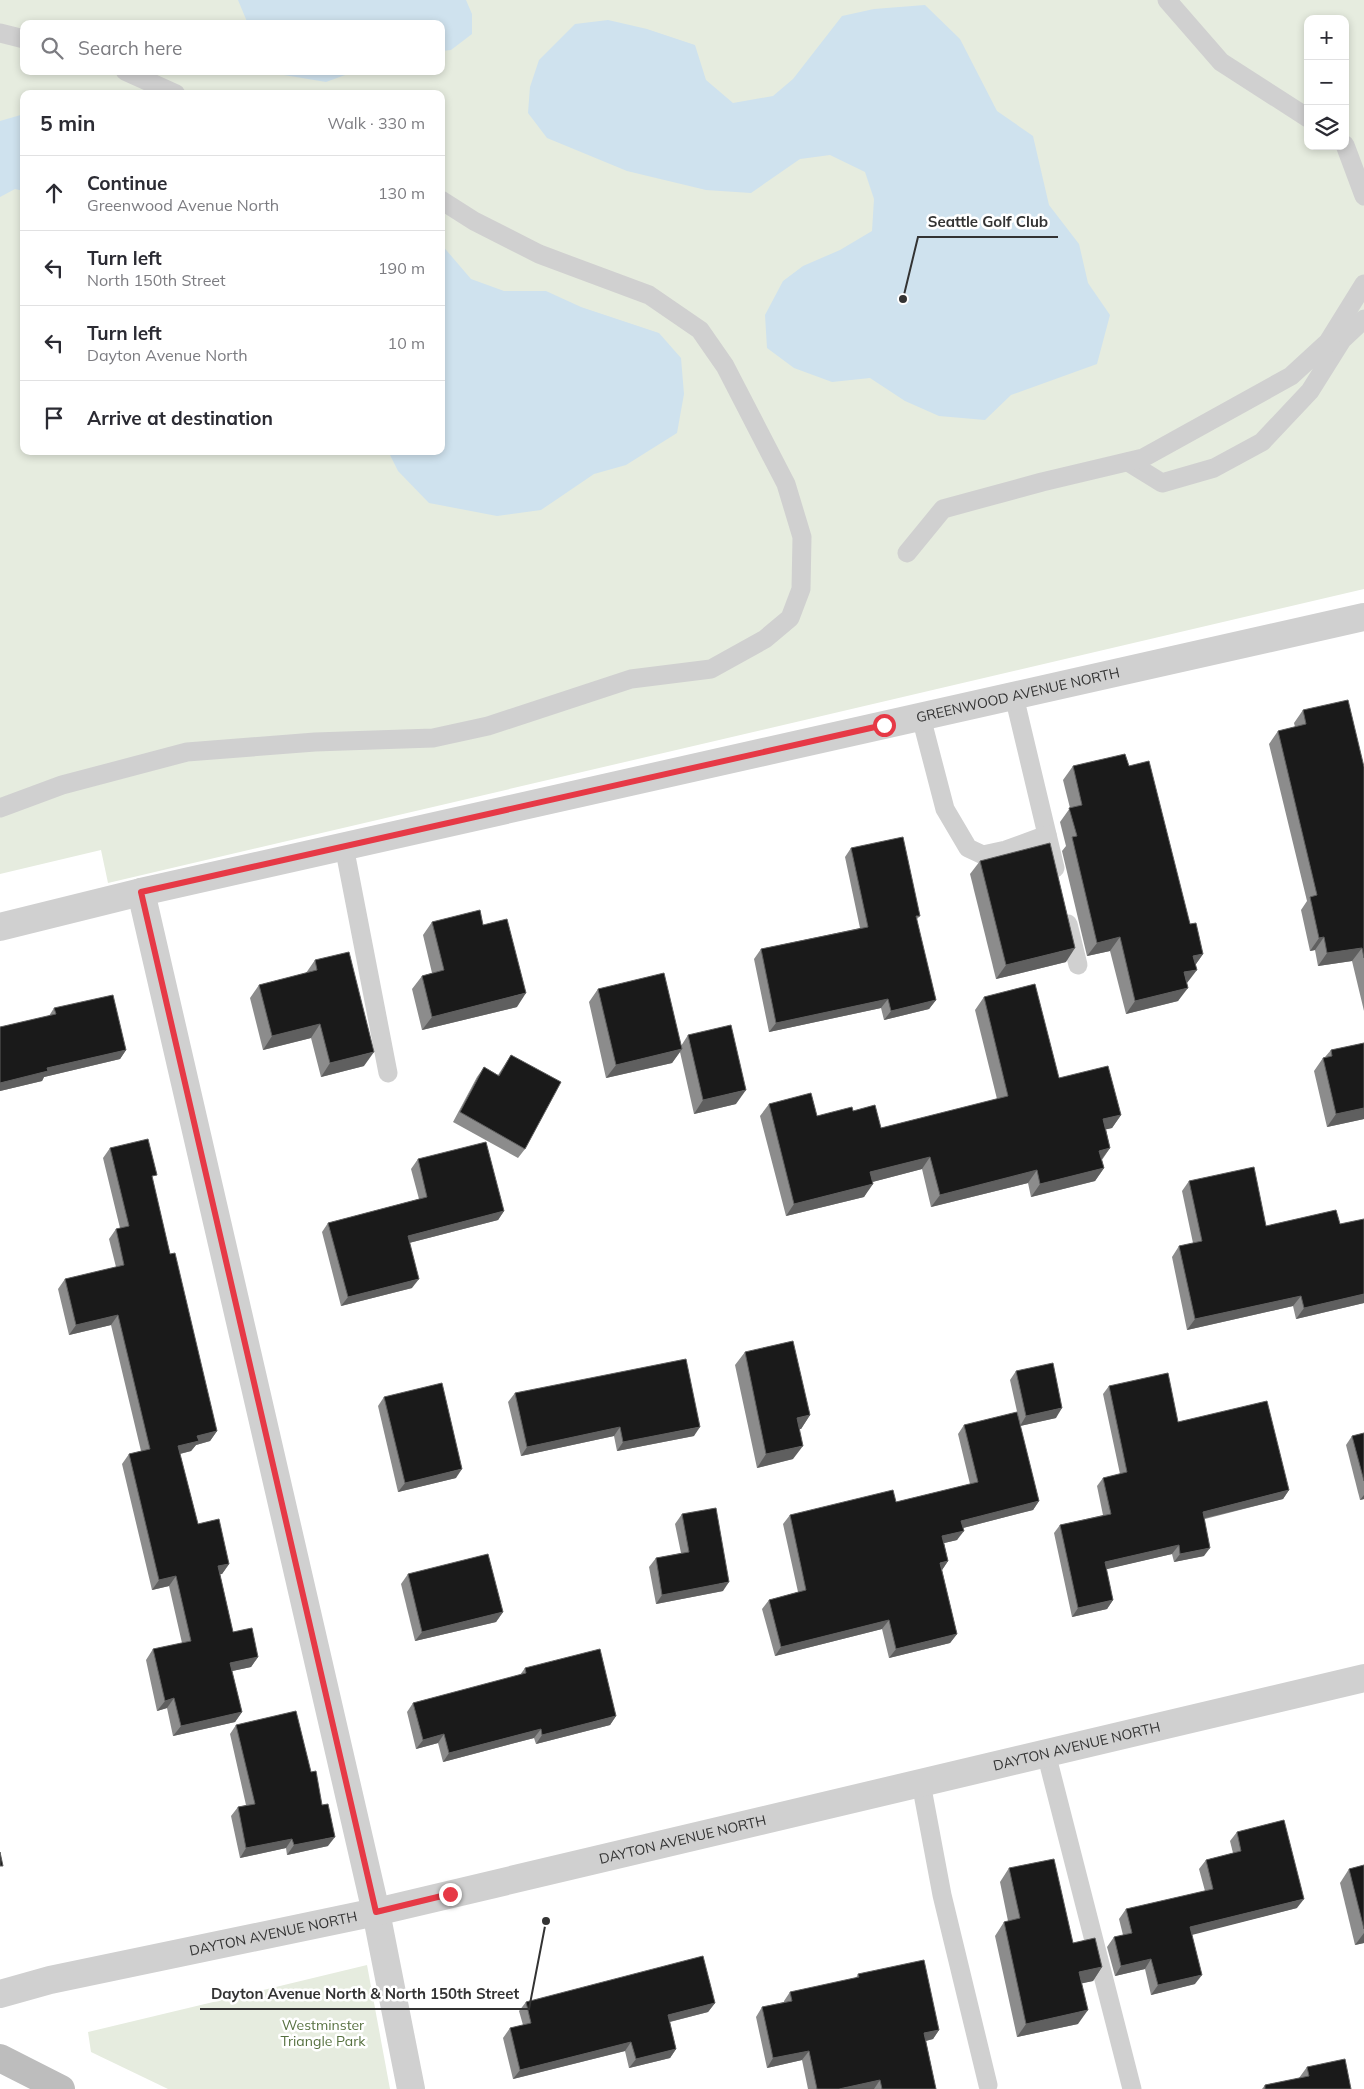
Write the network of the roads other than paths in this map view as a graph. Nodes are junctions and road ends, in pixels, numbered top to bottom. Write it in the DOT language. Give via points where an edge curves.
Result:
graph roads {
  1 [pos="1167,0"];
  2 [pos="0,33"];
  3 [pos="20,38"];
  4 [pos="134,75"];
  5 [pos="167,90"];
  6 [pos="1304,115"];
  7 [pos="1347,150"];
  8 [pos="1364,196"];
  9 [pos="445,203"];
  10 [pos="1364,284"];
  11 [pos="1364,319"];
  12 [pos="1128,462"];
  13 [pos="907,553"];
  14 [pos="1364,618"];
  15 [pos="1014,696"];
  16 [pos="921,718"];
  17 [pos="0,808"];
  18 [pos="1047,835"];
  19 [pos="344,846"];
  20 [pos="1058,881"];
  21 [pos="141,892"];
  22 [pos="1065,909"];
  23 [pos="0,927"];
  24 [pos="1078,964"];
  25 [pos="388,1072"];
  26 [pos="1364,1678"];
  27 [pos="1046,1753"];
  28 [pos="922,1782"];
  29 [pos="376,1912"];
  30 [pos="0,1994"];
  31 [pos="0,2058"];
  32 [pos="988,2085"];
  33 [pos="61,2089"];
  34 [pos="411,2089"];
  35 [pos="1132,2089"];
  1 -- 6 [label="lane" via="1221,62"];
  2 -- 3 [label="lane"];
  4 -- 5 [label="lane"];
  7 -- 8 [label="lane"];
  9 -- 17 [label="lane" via="539,254 649,295 700,330 725,366 786,484 802,536 801,589 790,618 766,639 711,669 631,679 488,726 433,738 315,742 187,752 62,785"];
  10 -- 12 [label="lane" via="1328,342 1292,376 1143,458"];
  11 -- 12 [label="lane" via="1342,340 1310,391 1262,442 1214,468 1162,483"];
  12 -- 13 [label="lane" via="943,509"];
  14 -- 15 [label="street, GREENWOOD AVENUE NORTH"];
  15 -- 16 [label="street, GREENWOOD AVENUE NORTH"];
  15 -- 18 [label="lane"];
  16 -- 18 [label="lane" via="945,809 968,848 983,855"];
  16 -- 19 [label="street, GREENWOOD AVENUE NORTH"];
  18 -- 20 [label="lane"];
  19 -- 21 [label="street, GREENWOOD AVENUE NORTH"];
  19 -- 25 [label="lane"];
  21 -- 23 [label="street, GREENWOOD AVENUE NORTH"];
  21 -- 29 [label="street"];
  22 -- 24 [label="lane"];
  26 -- 27 [label="street, DAYTON AVENUE NORTH"];
  27 -- 28 [label="street, DAYTON AVENUE NORTH"];
  27 -- 35 [label="lane"];
  28 -- 29 [label="street, DAYTON AVENUE NORTH"];
  28 -- 32 [label="lane" via="942,1895"];
  29 -- 30 [label="street, DAYTON AVENUE NORTH" via="50,1980"];
  29 -- 34 [label="street"];
  31 -- 33 [label="main road"];
}
